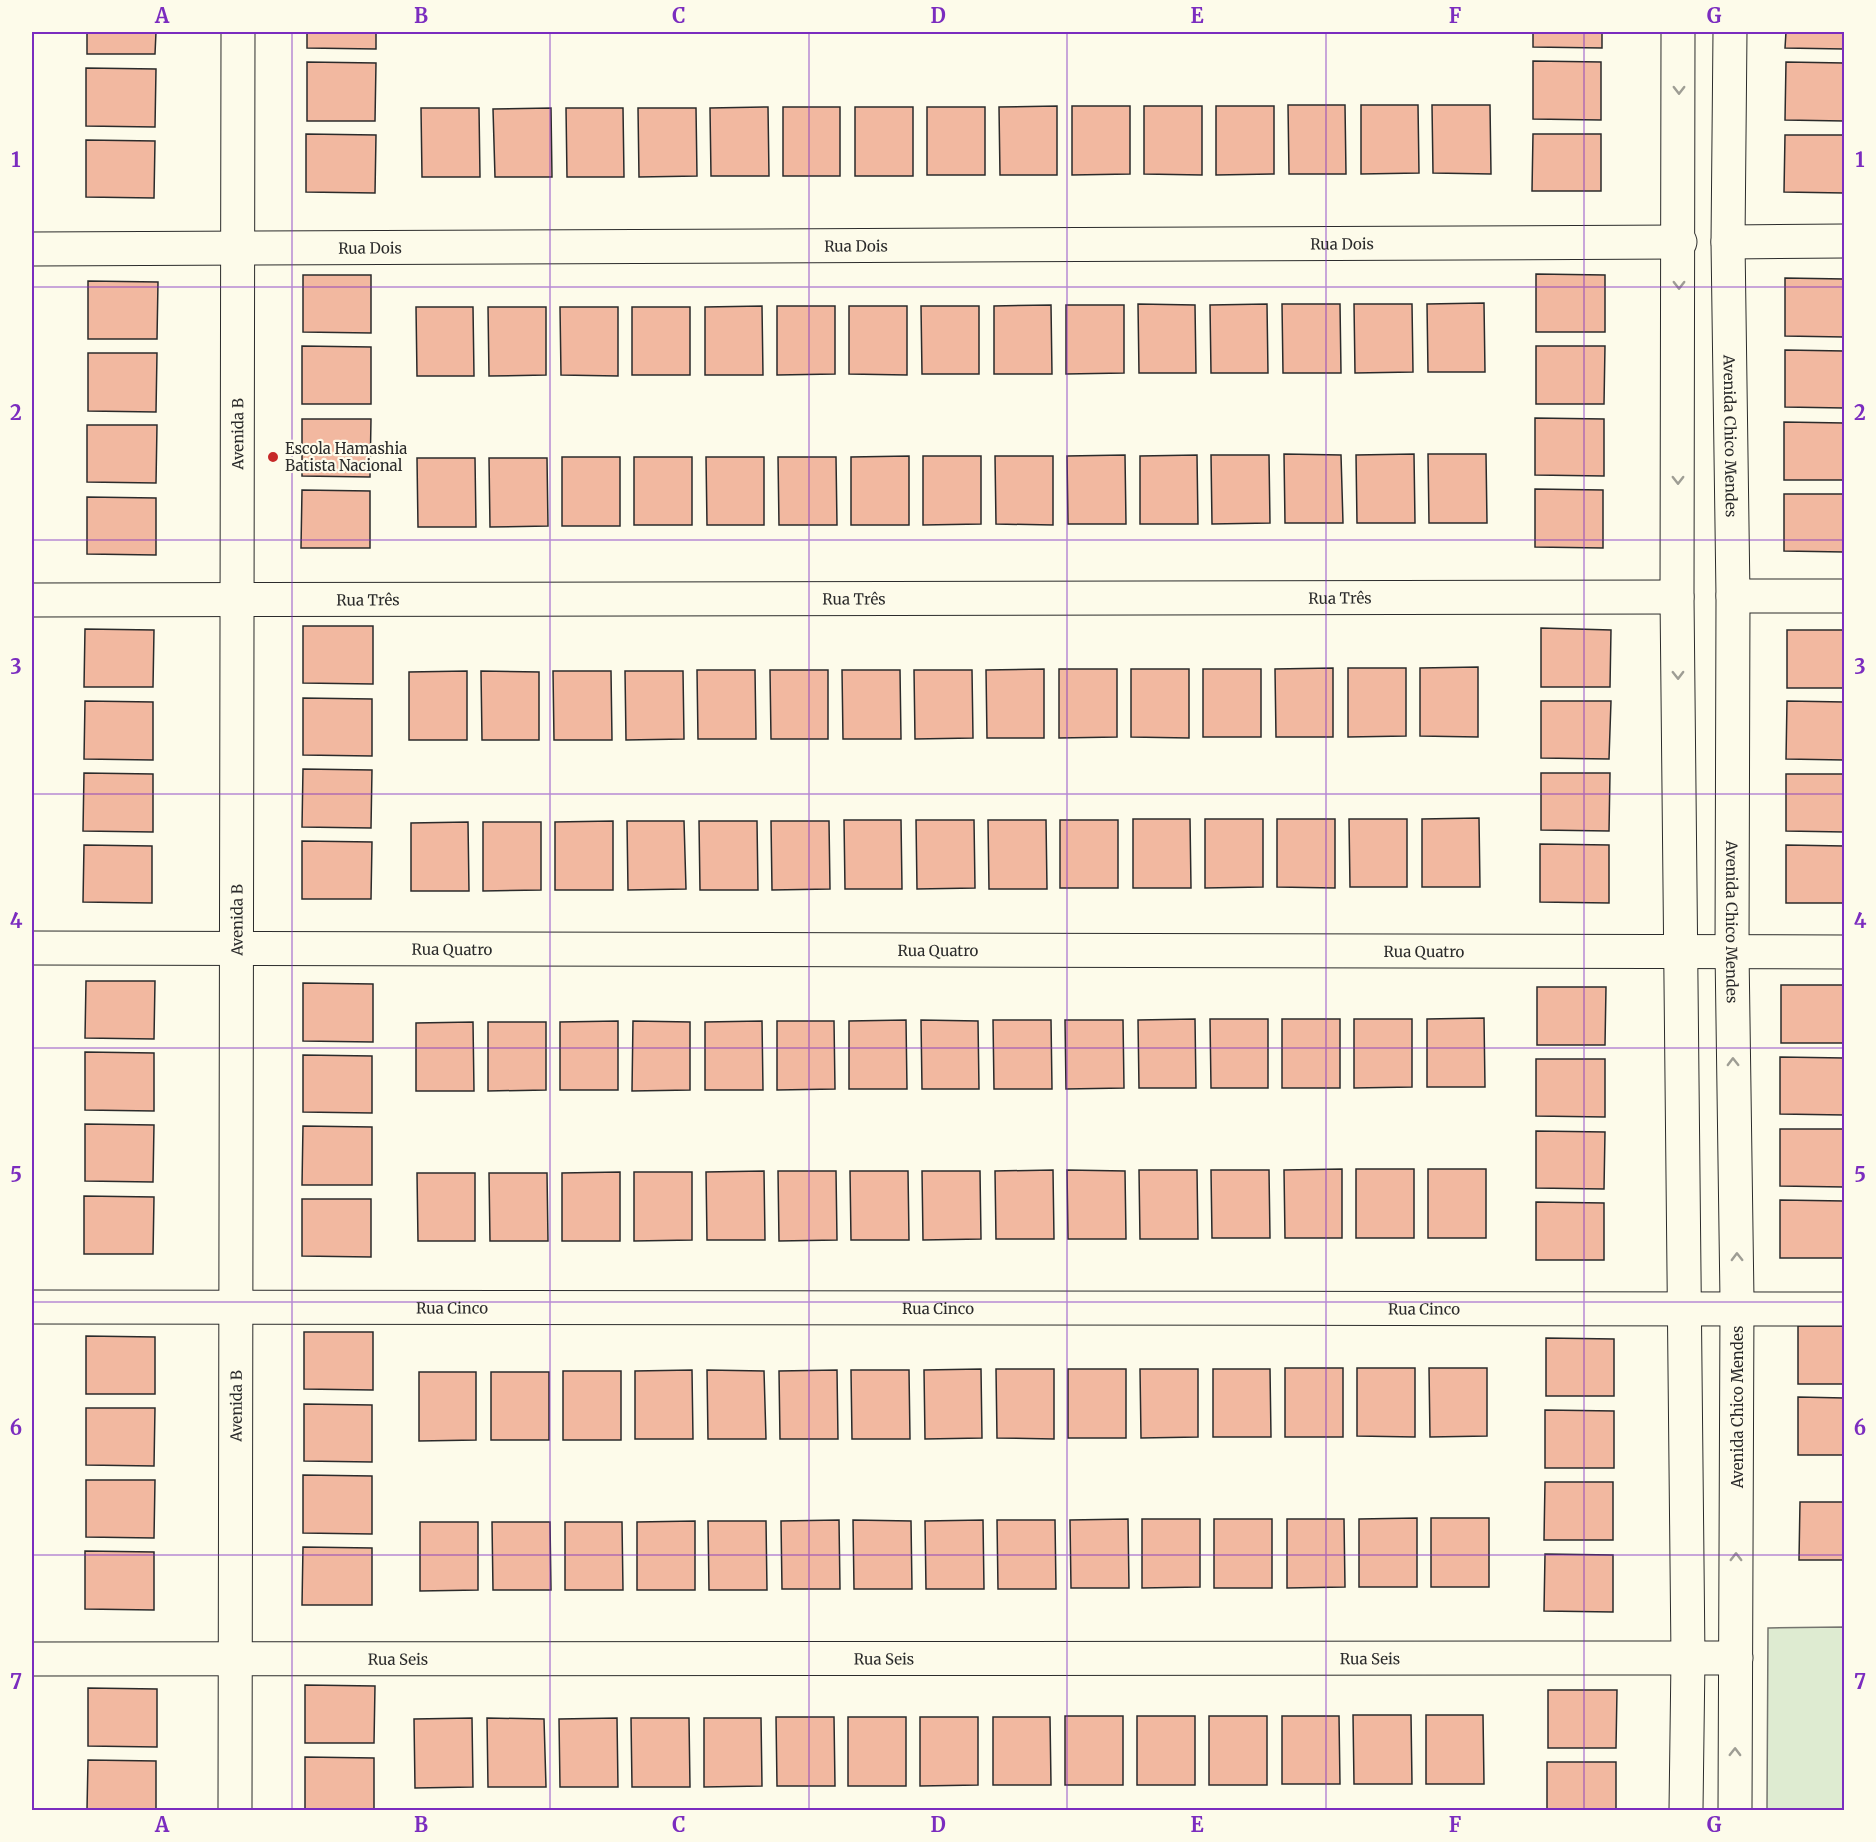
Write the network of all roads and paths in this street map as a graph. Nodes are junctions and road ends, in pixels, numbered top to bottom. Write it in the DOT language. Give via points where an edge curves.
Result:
graph roads {
  1 [pos="238,32"];
  2 [pos="1678,32"];
  3 [pos="1730,32"];
  4 [pos="1845,241"];
  5 [pos="1680,242"];
  6 [pos="1728,242"];
  7 [pos="238,248"];
  8 [pos="32,249"];
  9 [pos="1732,596"];
  10 [pos="1845,596"];
  11 [pos="1677,597"];
  12 [pos="32,600"];
  13 [pos="238,600"];
  14 [pos="32,948"];
  15 [pos="237,948"];
  16 [pos="1732,951"];
  17 [pos="1681,952"];
  18 [pos="1845,952"];
  19 [pos="32,1307"];
  20 [pos="236,1307"];
  21 [pos="1685,1309"];
  22 [pos="1737,1309"];
  23 [pos="1845,1309"];
  24 [pos="1688,1658"];
  25 [pos="1736,1658"];
  26 [pos="32,1659"];
  27 [pos="236,1659"];
  28 [pos="235,1810"];
  29 [pos="1686,1810"];
  30 [pos="1734,1810"];
  1 -- 7 [label="street, Avenida B"];
  2 -- 5 [label="street, one-way"];
  3 -- 6 [label="street, Avenida Chico Mendes"];
  4 -- 6 [label="street"];
  5 -- 7 [label="street, Rua Dois"];
  5 -- 11 [label="street, one-way"];
  6 -- 9 [label="street, Avenida Chico Mendes"];
  7 -- 8 [label="street, Rua Dois"];
  7 -- 13 [label="street, Avenida B"];
  9 -- 10 [label="street"];
  9 -- 16 [label="street, Avenida Chico Mendes"];
  11 -- 13 [label="street, Rua Três"];
  11 -- 17 [label="street, one-way"];
  12 -- 13 [label="street, Rua Três"];
  13 -- 15 [label="street, Avenida B"];
  14 -- 15 [label="street, Rua Quatro"];
  15 -- 17 [label="street, Rua Quatro"];
  15 -- 20 [label="street, Avenida B"];
  16 -- 17 [label="street, Rua Quatro"];
  16 -- 18 [label="street, Rua Quatro"];
  22 -- 16 [label="street, Avenida Chico Mendes, one-way"];
  17 -- 21 [label="street"];
  19 -- 20 [label="street, Rua Cinco"];
  20 -- 21 [label="street, Rua Cinco"];
  20 -- 27 [label="street, Avenida B"];
  21 -- 22 [label="street, Rua Cinco"];
  21 -- 24 [label="street"];
  22 -- 23 [label="street, Rua Cinco"];
  25 -- 22 [label="street, Avenida Chico Mendes, one-way"];
  24 -- 25 [label="street, Rua Seis"];
  24 -- 27 [label="street, Rua Seis"];
  24 -- 29 [label="street"];
  30 -- 25 [label="street, Avenida Chico Mendes, one-way"];
  26 -- 27 [label="street, Rua Seis"];
  27 -- 28 [label="street, Avenida B"];
}
